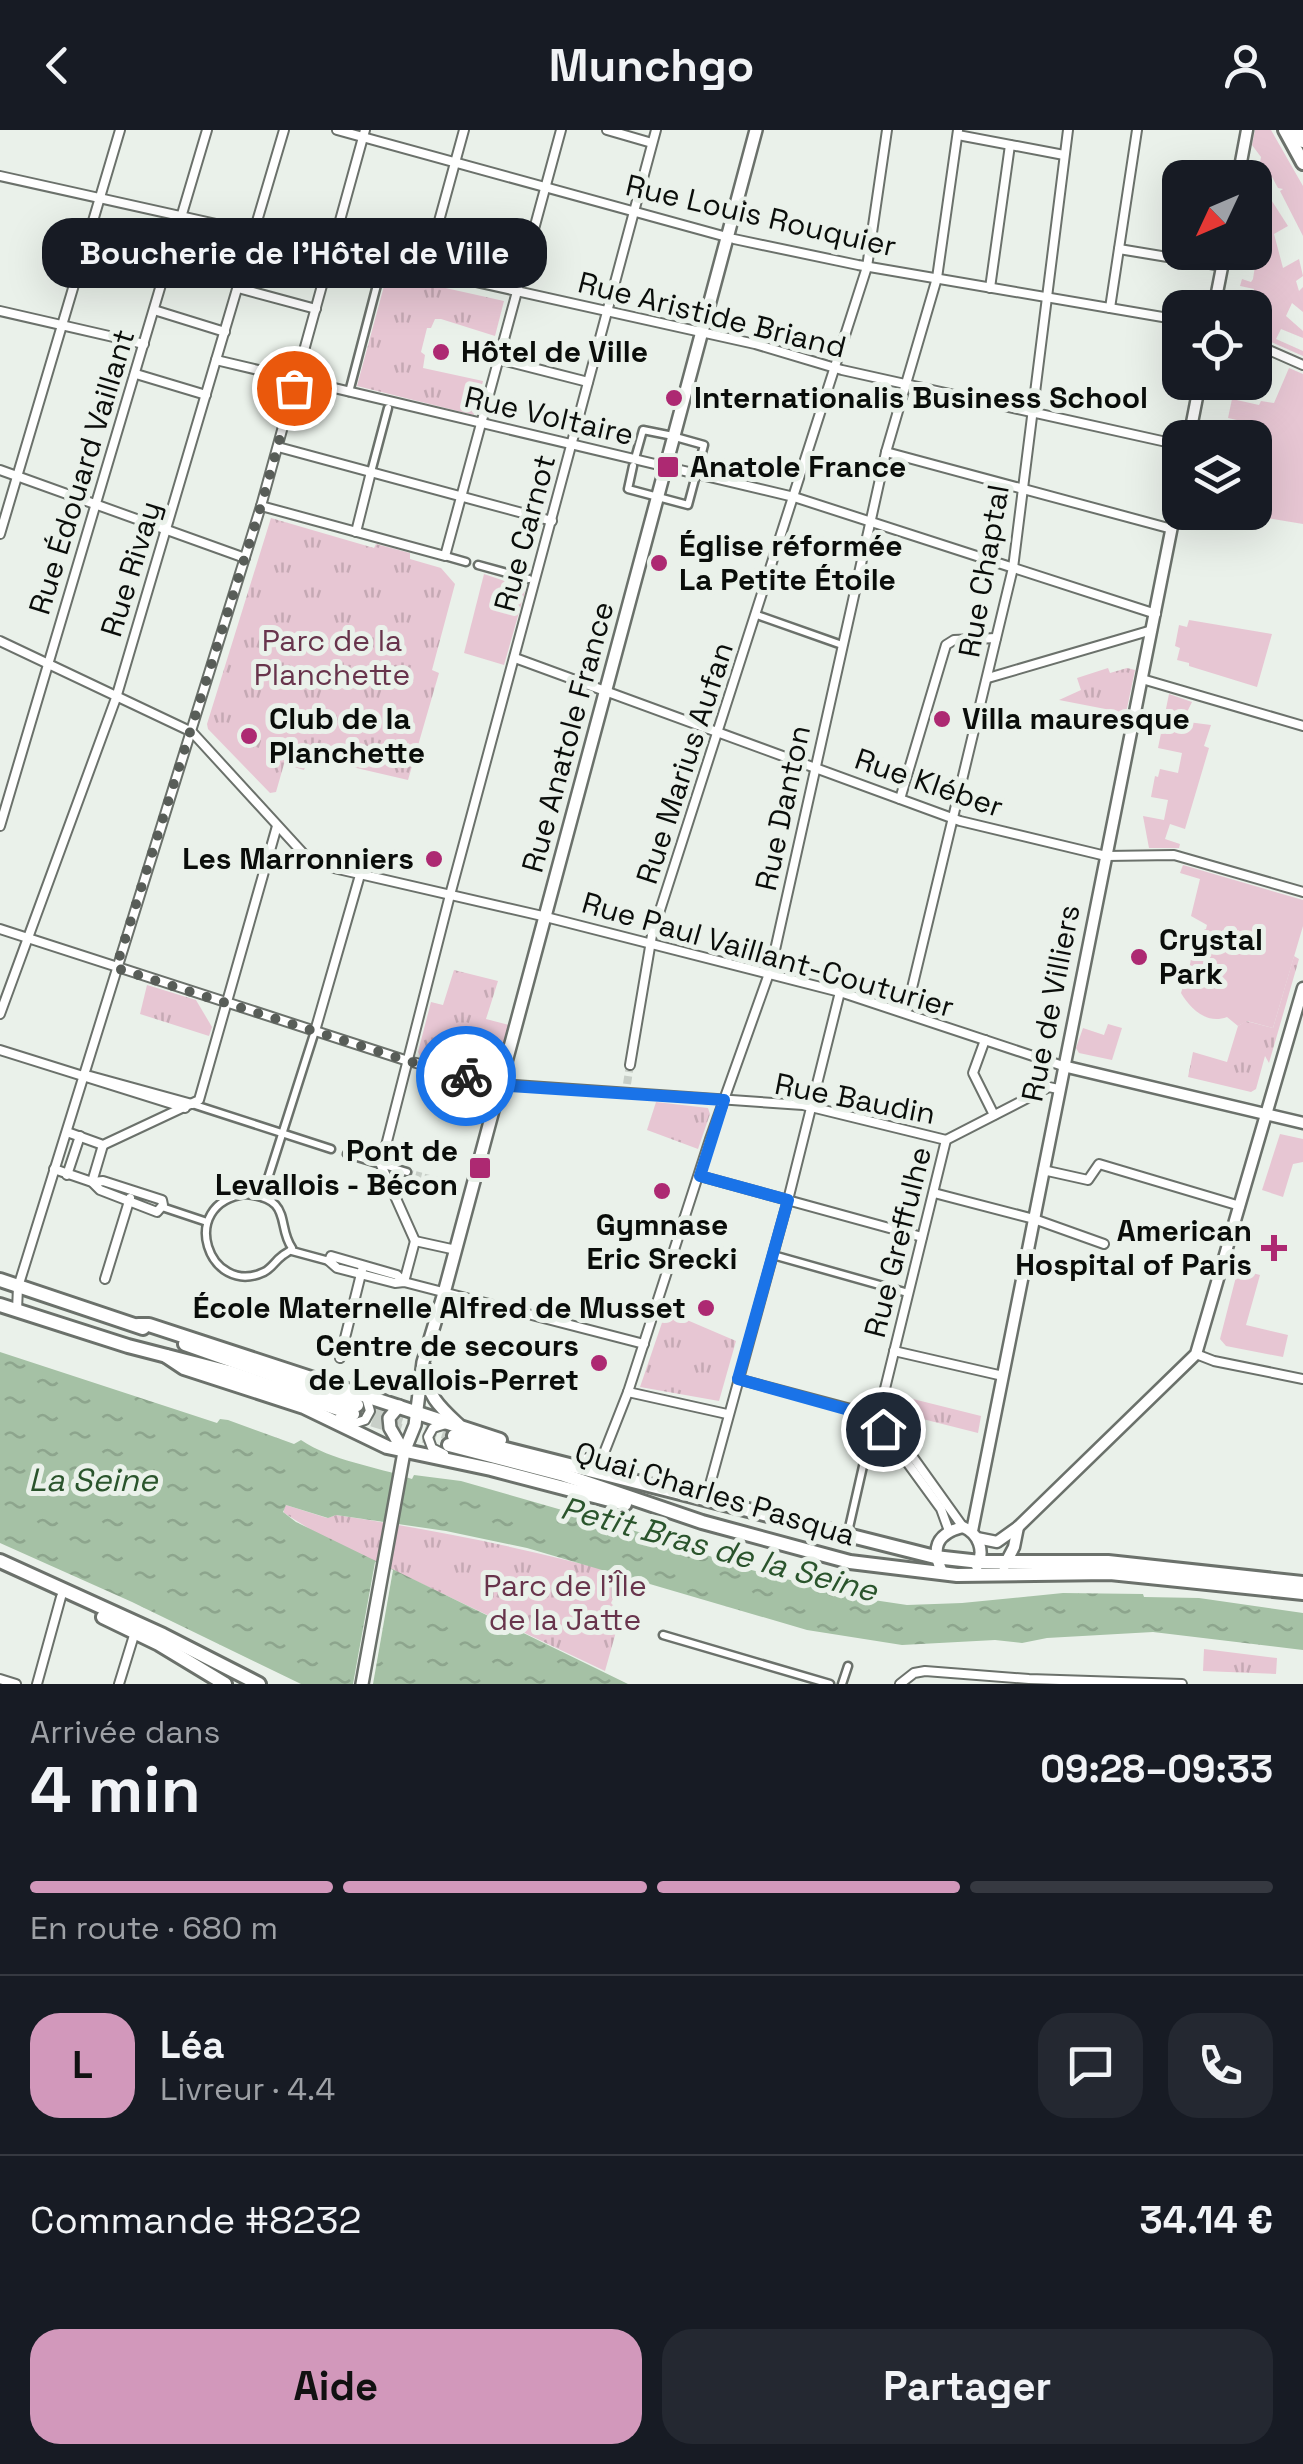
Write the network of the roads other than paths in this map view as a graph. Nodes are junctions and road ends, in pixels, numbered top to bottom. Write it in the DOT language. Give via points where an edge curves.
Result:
graph roads {
  1 [pos="120,130"];
  2 [pos="207,130"];
  3 [pos="284,130"];
  4 [pos="337,130"];
  5 [pos="464,130"];
  6 [pos="561,130"];
  7 [pos="607,130"];
  8 [pos="656,130"];
  9 [pos="756,130"];
  10 [pos="887,130"];
  11 [pos="1068,130"];
  12 [pos="1137,130"];
  13 [pos="1247,130"];
  14 [pos="1284,130"];
  15 [pos="1297,130"];
  16 [pos="958,132"];
  17 [pos="364,134"];
  18 [pos="1303,141"];
  19 [pos="652,142"];
  20 [pos="1010,146"];
  21 [pos="1064,154"];
  22 [pos="1241,160"];
  23 [pos="455,162"];
  24 [pos="1303,162"];
  25 [pos="1,178"];
  26 [pos="545,188"];
  27 [pos="100,198"];
  28 [pos="634,212"];
  29 [pos="181,217"];
  30 [pos="254,232"];
  31 [pos="728,237"];
  32 [pos="332,250"];
  33 [pos="1119,250"];
  34 [pos="1162,257"];
  35 [pos="383,262"];
  36 [pos="867,267"];
  37 [pos="426,272"];
  38 [pos="937,278"];
  39 [pos="238,288"];
  40 [pos="990,288"];
  41 [pos="515,292"];
  42 [pos="1046,297"];
  43 [pos="1110,308"];
  44 [pos="154,310"];
  45 [pos="316,310"];
  46 [pos="0,311"];
  47 [pos="606,312"];
  48 [pos="1162,317"];
  49 [pos="64,325"];
  50 [pos="224,332"];
  51 [pos="702,332"];
  52 [pos="144,344"];
  53 [pos="1272,351"];
  54 [pos="498,359"];
  55 [pos="216,360"];
  56 [pos="1303,365"];
  57 [pos="836,368"];
  58 [pos="136,374"];
  59 [pos="297,380"];
  60 [pos="588,382"];
  61 [pos="904,384"];
  62 [pos="349,392"];
  63 [pos="206,395"];
  64 [pos="388,408"];
  65 [pos="1032,411"];
  66 [pos="481,424"];
  67 [pos="668,434"];
  68 [pos="679,438"];
  69 [pos="1162,441"];
  70 [pos="571,445"];
  71 [pos="278,447"];
  72 [pos="886,452"];
  73 [pos="636,455"];
  74 [pos="634,466"];
  75 [pos="666,467"];
  76 [pos="0,470"];
  77 [pos="371,472"];
  78 [pos="696,474"];
  79 [pos="18,476"];
  80 [pos="1022,489"];
  81 [pos="462,496"];
  82 [pos="658,497"];
  83 [pos="794,497"];
  84 [pos="96,504"];
  85 [pos="261,506"];
  86 [pos="552,521"];
  87 [pos="870,522"];
  88 [pos="1162,526"];
  89 [pos="166,530"];
  90 [pos="1172,530"];
  91 [pos="356,532"];
  92 [pos="0,534"];
  93 [pos="445,556"];
  94 [pos="245,558"];
  95 [pos="466,562"];
  96 [pos="478,565"];
  97 [pos="1012,568"];
  98 [pos="532,579"];
  99 [pos="1156,614"];
  100 [pos="757,616"];
  101 [pos="1152,630"];
  102 [pos="996,638"];
  103 [pos="0,641"];
  104 [pos="842,646"];
  105 [pos="515,658"];
  106 [pos="47,665"];
  107 [pos="988,678"];
  108 [pos="1142,679"];
  109 [pos="606,692"];
  110 [pos="116,698"];
  111 [pos="1303,726"];
  112 [pos="192,732"];
  113 [pos="718,732"];
  114 [pos="815,768"];
  115 [pos="900,799"];
  116 [pos="953,819"];
  117 [pos="0,826"];
  118 [pos="276,826"];
  119 [pos="1106,856"];
  120 [pos="360,876"];
  121 [pos="1303,892"];
  122 [pos="450,895"];
  123 [pos="545,917"];
  124 [pos="0,929"];
  125 [pos="27,939"];
  126 [pos="650,942"];
  127 [pos="116,968"];
  128 [pos="769,974"];
  129 [pos="1303,988"];
  130 [pos="840,992"];
  131 [pos="228,1003"];
  132 [pos="0,1014"];
  133 [pos="906,1014"];
  134 [pos="315,1031"];
  135 [pos="984,1040"];
  136 [pos="0,1050"];
  137 [pos="408,1061"];
  138 [pos="630,1065"];
  139 [pos="1063,1066"];
  140 [pos="83,1075"];
  141 [pos="500,1084"];
  142 [pos="1058,1089"];
  143 [pos="724,1100"];
  144 [pos="188,1106"];
  145 [pos="811,1107"];
  146 [pos="994,1115"];
  147 [pos="1265,1115"];
  148 [pos="1303,1123"];
  149 [pos="67,1132"];
  150 [pos="282,1133"];
  151 [pos="80,1136"];
  152 [pos="946,1140"];
  153 [pos="103,1145"];
  154 [pos="330,1149"];
  155 [pos="347,1154"];
  156 [pos="381,1165"];
  157 [pos="54,1169"];
  158 [pos="1044,1170"];
  159 [pos="407,1172"];
  160 [pos="67,1174"];
  161 [pos="700,1176"];
  162 [pos="92,1182"];
  163 [pos="457,1185"];
  164 [pos="471,1190"];
  165 [pos="934,1193"];
  166 [pos="131,1196"];
  167 [pos="262,1197"];
  168 [pos="788,1200"];
  169 [pos="1240,1206"];
  170 [pos="162,1207"];
  171 [pos="1034,1218"];
  172 [pos="207,1222"];
  173 [pos="922,1237"];
  174 [pos="415,1241"];
  175 [pos="1104,1244"];
  176 [pos="288,1249"];
  177 [pos="456,1250"];
  178 [pos="772,1254"];
  179 [pos="329,1262"];
  180 [pos="362,1270"];
  181 [pos="104,1279"];
  182 [pos="0,1280"];
  183 [pos="404,1282"];
  184 [pos="18,1286"];
  185 [pos="444,1293"];
  186 [pos="908,1293"];
  187 [pos="0,1304"];
  188 [pos="17,1310"];
  189 [pos="644,1344"];
  190 [pos="894,1351"];
  191 [pos="1196,1354"];
  192 [pos="166,1356"];
  193 [pos="427,1356"];
  194 [pos="340,1358"];
  195 [pos="1002,1376"];
  196 [pos="738,1379"];
  197 [pos="1303,1379"];
  198 [pos="628,1392"];
  199 [pos="359,1406"];
  200 [pos="399,1406"];
  201 [pos="417,1412"];
  202 [pos="728,1414"];
  203 [pos="874,1417"];
  204 [pos="330,1420"];
  205 [pos="455,1433"];
  206 [pos="403,1456"];
  207 [pos="577,1461"];
  208 [pos="466,1463"];
  209 [pos="625,1480"];
  210 [pos="706,1499"];
  211 [pos="638,1501"];
  212 [pos="976,1506"];
  213 [pos="953,1511"];
  214 [pos="1018,1527"];
  215 [pos="949,1530"];
  216 [pos="847,1536"];
  217 [pos="975,1541"];
  218 [pos="935,1557"];
  219 [pos="1014,1558"];
  220 [pos="0,1562"];
  221 [pos="0,1571"];
  222 [pos="943,1574"];
  223 [pos="997,1574"];
  224 [pos="970,1575"];
  225 [pos="1303,1580"];
  226 [pos="1269,1583"];
  227 [pos="1303,1596"];
  228 [pos="61,1598"];
  229 [pos="134,1632"];
  230 [pos="663,1635"];
  231 [pos="848,1666"];
  232 [pos="0,1679"];
  233 [pos="16,1684"];
  234 [pos="36,1684"];
  235 [pos="119,1684"];
  236 [pos="225,1684"];
  237 [pos="259,1684"];
  238 [pos="362,1684"];
  239 [pos="830,1684"];
  240 [pos="842,1684"];
  241 [pos="900,1684"];
  242 [pos="1182,1684"];
  1 -- 27 [label="street"];
  2 -- 29 [label="street, Rue Édouard Vaillant"];
  3 -- 30 [label="street, Rue Rivay"];
  4 -- 17 [label="street, Rue Louis Rouquier"];
  5 -- 23 [label="street"];
  6 -- 26 [label="street"];
  7 -- 19 [label="street"];
  8 -- 19 [label="street, Rue Carnot"];
  9 -- 31 [label="main road, Rue Anatole France"];
  10 -- 36 [label="street, Rue Marius Aufan"];
  11 -- 21 [label="street, Rue Chaptal"];
  12 -- 33 [label="street"];
  13 -- 22 [label="street"];
  14 -- 24 [label="main road"];
  15 -- 18 [label="main road"];
  16 -- 20 [label="street"];
  16 -- 38 [label="street, Rue Danton"];
  17 -- 23 [label="street, Rue Louis Rouquier"];
  17 -- 32 [label="street"];
  19 -- 28 [label="street, Rue Carnot"];
  20 -- 21 [label="street"];
  20 -- 40 [label="street"];
  21 -- 42 [label="street, Rue Chaptal"];
  23 -- 26 [label="street, Rue Louis Rouquier"];
  23 -- 37 [label="street"];
  25 -- 27 [label="street, Rue Aristide Briand"];
  26 -- 28 [label="street, Rue Louis Rouquier"];
  26 -- 41 [label="street"];
  27 -- 29 [label="street, Rue Aristide Briand"];
  27 -- 49 [label="street"];
  28 -- 31 [label="street, Rue Louis Rouquier"];
  28 -- 47 [label="street, Rue Carnot"];
  29 -- 30 [label="street, Rue Aristide Briand"];
  29 -- 44 [label="street, Rue Édouard Vaillant"];
  30 -- 32 [label="street, Rue Aristide Briand"];
  30 -- 39 [label="street, Rue Rivay"];
  31 -- 36 [label="street, Rue Louis Rouquier"];
  31 -- 51 [label="main road, Rue Anatole France"];
  32 -- 35 [label="street, Rue Aristide Briand"];
  32 -- 45 [label="street"];
  33 -- 34 [label="street"];
  33 -- 43 [label="street"];
  35 -- 37 [label="street, Rue Aristide Briand"];
  35 -- 62 [label="street"];
  36 -- 38 [label="street, Rue Louis Rouquier"];
  36 -- 57 [label="street, Rue Marius Aufan"];
  37 -- 41 [label="street, Rue Aristide Briand"];
  38 -- 40 [label="street, Rue Louis Rouquier"];
  38 -- 61 [label="street, Rue Danton"];
  39 -- 45 [label="street"];
  39 -- 50 [label="street, Rue Rivay"];
  40 -- 42 [label="street, Rue Louis Rouquier"];
  41 -- 47 [label="street, Rue Aristide Briand"];
  41 -- 54 [label="street"];
  42 -- 43 [label="street, Rue Louis Rouquier"];
  42 -- 65 [label="street, Rue Chaptal"];
  43 -- 48 [label="street, Rue Louis Rouquier"];
  44 -- 50 [label="street"];
  44 -- 52 [label="street, Rue Édouard Vaillant"];
  45 -- 59 [label="street"];
  46 -- 49 [label="street"];
  47 -- 51 [label="street, Rue Aristide Briand"];
  47 -- 60 [label="street, Rue Carnot"];
  49 -- 52 [label="street"];
  49 -- 79 [label="street"];
  50 -- 55 [label="street, Rue Rivay"];
  51 -- 57 [label="street, Rue Aristide Briand"];
  51 -- 75 [label="main road, Rue Anatole France"];
  52 -- 58 [label="street, Rue Édouard Vaillant"];
  53 -- 56 [label="street"];
  54 -- 60 [label="street"];
  54 -- 66 [label="street"];
  55 -- 59 [label="street, Rue Voltaire"];
  55 -- 63 [label="street, Rue Rivay"];
  57 -- 61 [label="street, Rue Aristide Briand"];
  57 -- 83 [label="street, Rue Marius Aufan"];
  58 -- 63 [label="street"];
  58 -- 84 [label="street, Rue Édouard Vaillant"];
  59 -- 62 [label="street, Rue Voltaire"];
  59 -- 71 [label="street"];
  60 -- 70 [label="street, Rue Carnot"];
  61 -- 65 [label="street, Rue Aristide Briand"];
  61 -- 72 [label="street, Rue Danton"];
  62 -- 66 [label="street, Rue Voltaire"];
  63 -- 89 [label="street, Rue Rivay"];
  64 -- 77 [label="street"];
  65 -- 69 [label="street, Rue Aristide Briand"];
  65 -- 80 [label="street, Rue Chaptal"];
  66 -- 70 [label="street, Rue Voltaire"];
  66 -- 81 [label="street"];
  67 -- 73 [label="street" via="644,430"];
  68 -- 78 [label="street" via="704,445"];
  70 -- 75 [label="street, Rue Voltaire"];
  70 -- 86 [label="street, Rue Carnot"];
  71 -- 77 [label="street"];
  71 -- 85 [label="street"];
  72 -- 80 [label="street"];
  72 -- 87 [label="street, Rue Danton"];
  74 -- 82 [label="street" via="628,489"];
  75 -- 78 [label="street, Rue Voltaire"];
  75 -- 82 [label="main road, Rue Anatole France"];
  76 -- 79 [label="street"];
  77 -- 81 [label="street"];
  77 -- 91 [label="street"];
  78 -- 82 [label="street" via="688,505"];
  78 -- 83 [label="street, Rue Voltaire"];
  79 -- 84 [label="street"];
  79 -- 92 [label="street"];
  80 -- 88 [label="street"];
  80 -- 97 [label="street, Rue Chaptal"];
  81 -- 86 [label="street"];
  81 -- 93 [label="street"];
  82 -- 109 [label="main road, Rue Anatole France"];
  83 -- 87 [label="street, Rue Voltaire"];
  83 -- 100 [label="street, Rue Marius Aufan"];
  84 -- 89 [label="street"];
  84 -- 106 [label="street, Rue Édouard Vaillant"];
  85 -- 91 [label="street"];
  85 -- 94 [label="street"];
  86 -- 98 [label="street, Rue Carnot"];
  87 -- 97 [label="street, Rue Voltaire"];
  87 -- 104 [label="street, Rue Danton"];
  89 -- 94 [label="street"];
  89 -- 110 [label="street, Rue Rivay"];
  90 -- 99 [label="street, Rue de Villiers"];
  91 -- 93 [label="street"];
  93 -- 95 [label="street"];
  94 -- 112 [label="street"];
  96 -- 98 [label="street"];
  97 -- 99 [label="street, Rue Voltaire"];
  97 -- 102 [label="street, Rue Chaptal"];
  98 -- 105 [label="street, Rue Carnot"];
  99 -- 101 [label="street, Rue de Villiers"];
  100 -- 104 [label="street"];
  100 -- 113 [label="street, Rue Marius Aufan"];
  101 -- 107 [label="street"];
  101 -- 108 [label="street, Rue de Villiers"];
  102 -- 107 [label="street, Rue Chaptal"];
  102 -- 115 [label="street" via="954,640 944,648"];
  103 -- 106 [label="street, Rue Paul Vaillant-Couturier"];
  104 -- 114 [label="street, Rue Danton"];
  105 -- 109 [label="street, Rue Kléber"];
  105 -- 122 [label="street, Rue Carnot"];
  106 -- 110 [label="street, Rue Paul Vaillant-Couturier"];
  106 -- 117 [label="street, Rue Édouard Vaillant"];
  107 -- 116 [label="street, Rue Chaptal"];
  108 -- 111 [label="street"];
  108 -- 119 [label="street, Rue de Villiers"];
  109 -- 113 [label="street, Rue Kléber"];
  109 -- 123 [label="main road, Rue Anatole France"];
  110 -- 112 [label="street, Rue Paul Vaillant-Couturier"];
  110 -- 125 [label="street, Rue Rivay"];
  112 -- 118 [label="street, Rue Paul Vaillant-Couturier"];
  112 -- 127 [label="street"];
  113 -- 114 [label="street, Rue Kléber"];
  113 -- 126 [label="street, Rue Marius Aufan"];
  114 -- 115 [label="street, Rue Kléber"];
  114 -- 128 [label="street, Rue Danton"];
  115 -- 116 [label="street, Rue Kléber"];
  116 -- 119 [label="street, Rue Kléber"];
  116 -- 133 [label="street, Rue Chaptal"];
  118 -- 120 [label="street, Rue Paul Vaillant-Couturier" via="312,863"];
  118 -- 131 [label="street"];
  119 -- 121 [label="street, Rue Kléber" via="1174,855"];
  119 -- 139 [label="street, Rue de Villiers"];
  120 -- 122 [label="street, Rue Paul Vaillant-Couturier"];
  120 -- 134 [label="street"];
  122 -- 123 [label="street, Rue Paul Vaillant-Couturier"];
  122 -- 137 [label="street, Rue Carnot"];
  123 -- 126 [label="street, Rue Paul Vaillant-Couturier"];
  123 -- 141 [label="main road, Rue Anatole France"];
  124 -- 125 [label="street, Rue Baudin"];
  125 -- 127 [label="street, Rue Baudin"];
  125 -- 132 [label="street, Rue Rivay"];
  126 -- 128 [label="street, Rue Paul Vaillant-Couturier"];
  126 -- 138 [label="street, Rue Marius Aufan"];
  127 -- 131 [label="street, Rue Baudin"];
  127 -- 140 [label="street"];
  128 -- 130 [label="street, Rue Paul Vaillant-Couturier"];
  128 -- 143 [label="street, Rue Danton"];
  129 -- 147 [label="street"];
  130 -- 133 [label="street, Rue Paul Vaillant-Couturier"];
  130 -- 145 [label="street"];
  131 -- 134 [label="street, Rue Baudin"];
  131 -- 144 [label="street" via="199,1100"];
  133 -- 135 [label="street, Rue Paul Vaillant-Couturier"];
  134 -- 137 [label="street, Rue Baudin"];
  134 -- 150 [label="street"];
  135 -- 139 [label="street, Rue Paul Vaillant-Couturier"];
  135 -- 146 [label="street" via="973,1073"];
  136 -- 140 [label="street"];
  137 -- 141 [label="street, Rue Baudin"];
  137 -- 156 [label="street, Rue Carnot"];
  139 -- 142 [label="street, Rue de Villiers"];
  139 -- 147 [label="street"];
  140 -- 144 [label="street"];
  140 -- 144 [label="street"];
  140 -- 149 [label="street"];
  141 -- 143 [label="street, Rue Baudin" via="627,1088"];
  141 -- 164 [label="main road, Rue Anatole France"];
  142 -- 146 [label="street, Rue Greffulhe" via="1049,1087"];
  142 -- 158 [label="street, Rue de Villiers"];
  143 -- 145 [label="street, Rue Baudin"];
  143 -- 161 [label="street, Rue Danton"];
  144 -- 150 [label="street"];
  144 -- 153 [label="street"];
  145 -- 152 [label="street, Rue Baudin"];
  145 -- 168 [label="street"];
  146 -- 152 [label="street, Rue Greffulhe"];
  147 -- 148 [label="street"];
  147 -- 169 [label="street"];
  149 -- 151 [label="street"];
  149 -- 157 [label="street"];
  150 -- 154 [label="street"];
  150 -- 167 [label="street"];
  151 -- 153 [label="street"];
  151 -- 160 [label="street"];
  152 -- 165 [label="street, Rue Greffulhe"];
  153 -- 162 [label="street"];
  155 -- 156 [label="street"];
  156 -- 159 [label="street"];
  156 -- 174 [label="street"];
  157 -- 160 [label="street"];
  157 -- 184 [label="street"];
  158 -- 169 [label="street" via="1088,1180 1099,1164"];
  158 -- 171 [label="street, Rue de Villiers"];
  160 -- 162 [label="street"];
  161 -- 168 [label="street"];
  161 -- 189 [label="street, Rue Danton"];
  162 -- 166 [label="street" via="103,1180"];
  163 -- 164 [label="street"];
  164 -- 177 [label="main road, Rue Anatole France"];
  165 -- 171 [label="street"];
  165 -- 173 [label="street, Rue Greffulhe"];
  166 -- 170 [label="street" via="157,1212"];
  166 -- 181 [label="street"];
  167 -- 172 [label="street" via="231,1197"];
  167 -- 176 [label="street" via="284,1217"];
  168 -- 173 [label="street"];
  168 -- 178 [label="street"];
  169 -- 191 [label="street"];
  170 -- 172 [label="street"];
  171 -- 175 [label="street"];
  171 -- 195 [label="street, Rue de Villiers"];
  172 -- 176 [label="street" via="208,1250 228,1272 257,1275"];
  173 -- 186 [label="street, Rue Greffulhe"];
  174 -- 177 [label="street"];
  174 -- 183 [label="street"];
  176 -- 179 [label="street"];
  177 -- 185 [label="main road, Rue Anatole France"];
  178 -- 186 [label="street"];
  178 -- 196 [label="street"];
  179 -- 180 [label="street" via="331,1256"];
  180 -- 183 [label="street"];
  180 -- 194 [label="street"];
  182 -- 184 [label="main road"];
  183 -- 185 [label="street"];
  184 -- 188 [label="street"];
  184 -- 199 [label="main road"];
  185 -- 189 [label="street"];
  185 -- 193 [label="main road, Rue Anatole France"];
  186 -- 190 [label="street, Rue Greffulhe"];
  187 -- 188 [label="main road"];
  188 -- 192 [label="main road"];
  189 -- 198 [label="street, Rue Danton"];
  190 -- 195 [label="street"];
  190 -- 203 [label="street, Rue Greffulhe"];
  191 -- 197 [label="street"];
  191 -- 214 [label="street"];
  192 -- 199 [label="main road"];
  192 -- 204 [label="main road"];
  193 -- 201 [label="main road, Rue Anatole France"];
  193 -- 205 [label="main road" via="428,1388"];
  195 -- 212 [label="street, Rue de Villiers"];
  196 -- 202 [label="street"];
  196 -- 203 [label="street"];
  198 -- 202 [label="street"];
  198 -- 207 [label="street, Rue Danton" via="604,1453"];
  199 -- 200 [label="main road"];
  199 -- 204 [label="street" via="370,1411 366,1420"];
  200 -- 201 [label="main road"];
  200 -- 206 [label="main road" via="389,1424"];
  201 -- 205 [label="main road"];
  201 -- 206 [label="main road, Rue Anatole France"];
  202 -- 210 [label="street"];
  203 -- 213 [label="street" via="885,1418"];
  203 -- 215 [label="street" via="941,1508"];
  203 -- 216 [label="street"];
  204 -- 206 [label="main road"];
  205 -- 207 [label="main road"];
  205 -- 208 [label="street" via="435,1426 429,1444"];
  205 -- 209 [label="main road, Quai Charles Pasqua"];
  205 -- 211 [label="main road, Quai Charles Pasqua"];
  206 -- 208 [label="main road"];
  206 -- 238 [label="main road"];
  207 -- 209 [label="main road"];
  208 -- 211 [label="main road" via="624,1504"];
  209 -- 210 [label="main road, Quai Charles Pasqua"];
  210 -- 216 [label="main road, Quai Charles Pasqua"];
  211 -- 222 [label="main road, Quai Charles Pasqua" via="850,1562"];
  212 -- 213 [label="street"];
  212 -- 217 [label="street, Rue de Villiers"];
  213 -- 217 [label="street"];
  214 -- 217 [label="street" via="997,1542"];
  214 -- 219 [label="street"];
  215 -- 217 [label="street"];
  215 -- 218 [label="street"];
  216 -- 218 [label="main road, Quai Charles Pasqua"];
  217 -- 218 [label="main road, Quai Charles Pasqua" via="962,1560"];
  217 -- 219 [label="main road, Quai Charles Pasqua"];
  217 -- 224 [label="street"];
  218 -- 222 [label="street"];
  219 -- 223 [label="street"];
  219 -- 226 [label="main road, Quai Charles Pasqua" via="1108,1562"];
  220 -- 237 [label="main road"];
  221 -- 228 [label="main road"];
  222 -- 224 [label="main road, Quai Charles Pasqua"];
  223 -- 224 [label="main road, Quai Charles Pasqua"];
  223 -- 226 [label="main road, Quai Charles Pasqua"];
  225 -- 226 [label="main road"];
  226 -- 227 [label="main road"];
  228 -- 229 [label="main road"];
  228 -- 234 [label="street"];
  229 -- 235 [label="street"];
  229 -- 236 [label="main road"];
  230 -- 239 [label="street"];
  231 -- 240 [label="street"];
  232 -- 233 [label="street"];
  241 -- 242 [label="street" via="914,1673"];
}
